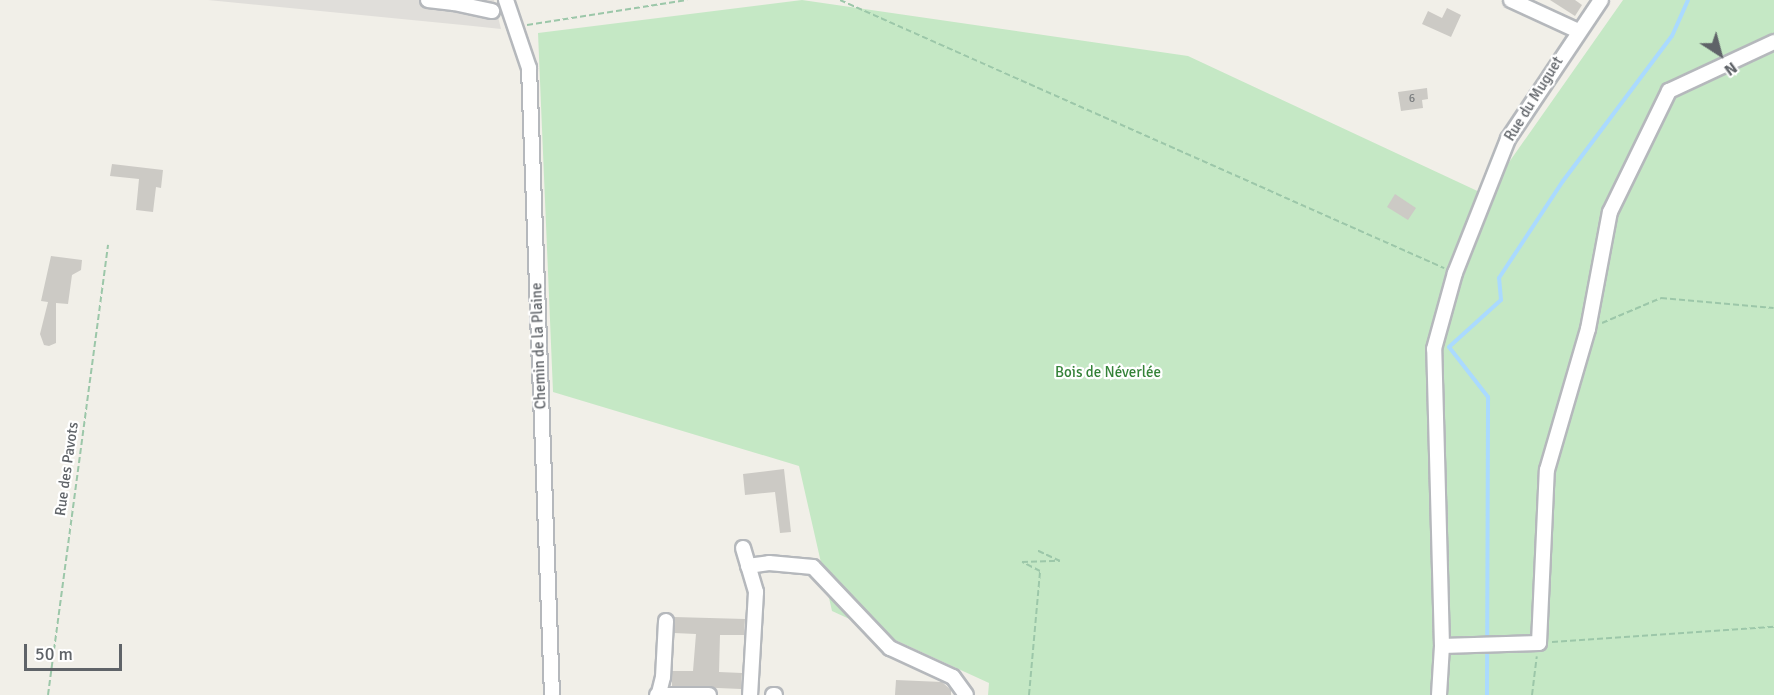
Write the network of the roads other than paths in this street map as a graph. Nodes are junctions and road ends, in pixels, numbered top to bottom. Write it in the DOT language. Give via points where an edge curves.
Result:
graph roads {
  1 [pos="428,0"];
  2 [pos="506,0"];
  3 [pos="1511,0"];
  4 [pos="1600,0"];
  5 [pos="454,2"];
  6 [pos="492,11"];
  7 [pos="1578,31"];
  8 [pos="1774,42"];
  9 [pos="743,549"];
  10 [pos="748,566"];
  11 [pos="666,621"];
  12 [pos="1442,646"];
  13 [pos="658,694"];
  14 [pos="552,695"];
  15 [pos="709,695"];
  16 [pos="750,695"];
  17 [pos="966,695"];
  18 [pos="1438,695"];
  1 -- 5 [label="street"];
  2 -- 14 [label="street, Chemin de la Plaine" via="529,68"];
  3 -- 7 [label="street"];
  4 -- 7 [label="street, Rue du Muguet"];
  5 -- 6 [label="street"];
  7 -- 12 [label="street, Rue du Muguet" via="1508,139 1455,273 1434,349"];
  8 -- 12 [label="street" via="1669,91 1610,212 1588,329 1547,470 1539,643"];
  9 -- 10 [label="street"];
  10 -- 16 [label="street" via="756,591"];
  10 -- 17 [label="street" via="769,563 813,567 890,648 953,676"];
  11 -- 13 [label="street" via="663,677"];
  12 -- 18 [label="street, Rue du Muguet"];
  13 -- 15 [label="street"];
}
